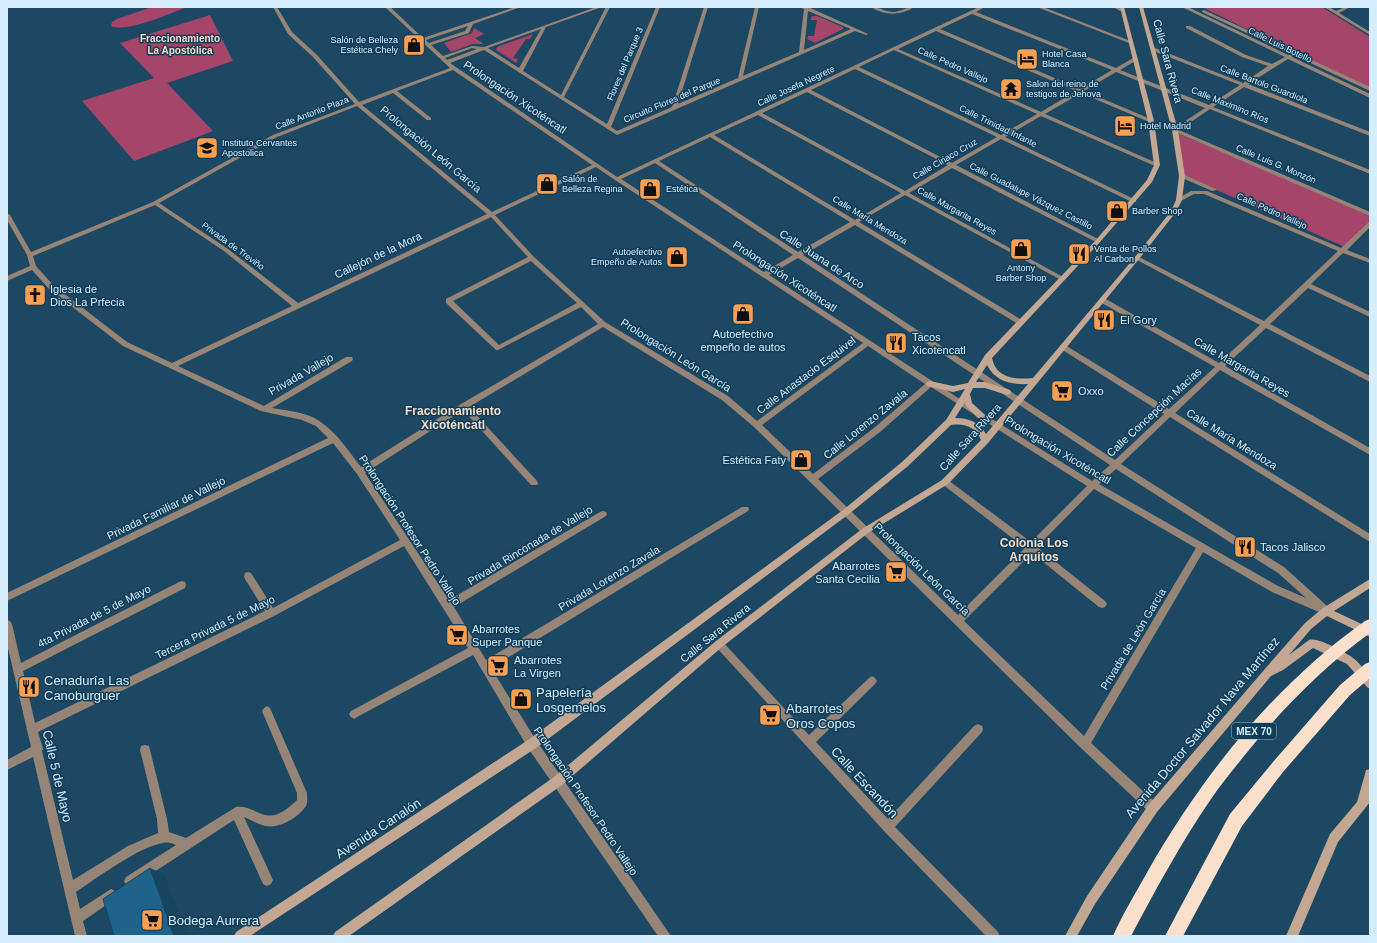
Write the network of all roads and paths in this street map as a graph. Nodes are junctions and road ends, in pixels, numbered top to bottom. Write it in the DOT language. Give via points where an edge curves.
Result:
graph roads {
  1 [pos="275,7"];
  2 [pos="387,7"];
  3 [pos="518,7"];
  4 [pos="600,7"];
  5 [pos="608,7"];
  6 [pos="658,7"];
  7 [pos="706,7"];
  8 [pos="757,7"];
  9 [pos="802,7"];
  10 [pos="806,7"];
  11 [pos="873,7"];
  12 [pos="889,7"];
  13 [pos="912,7"];
  14 [pos="983,7"];
  15 [pos="1039,7"];
  16 [pos="1115,7"];
  17 [pos="1141,7"];
  18 [pos="1184,7"];
  19 [pos="1197,7"];
  20 [pos="1326,7"];
  21 [pos="1348,7"];
  22 [pos="1122,8"];
  23 [pos="972,12"];
  24 [pos="1336,13"];
  25 [pos="889,14"];
  26 [pos="471,23"];
  27 [pos="546,26"];
  28 [pos="1188,27"];
  29 [pos="855,29"];
  30 [pos="936,29"];
  31 [pos="866,34"];
  32 [pos="1370,34"];
  33 [pos="422,40"];
  34 [pos="1131,42"];
  35 [pos="428,45"];
  36 [pos="484,48"];
  37 [pos="895,48"];
  38 [pos="1153,49"];
  39 [pos="801,52"];
  40 [pos="1294,54"];
  41 [pos="1288,57"];
  42 [pos="1135,59"];
  43 [pos="444,60"];
  44 [pos="1272,66"];
  45 [pos="855,67"];
  46 [pos="453,68"];
  47 [pos="1116,70"];
  48 [pos="520,71"];
  49 [pos="740,79"];
  50 [pos="1140,79"];
  51 [pos="1244,84"];
  52 [pos="1162,87"];
  53 [pos="1370,89"];
  54 [pos="807,90"];
  55 [pos="394,91"];
  56 [pos="1082,91"];
  57 [pos="1370,96"];
  58 [pos="562,97"];
  59 [pos="359,105"];
  60 [pos="1210,106"];
  61 [pos="675,107"];
  62 [pos="758,113"];
  63 [pos="1041,114"];
  64 [pos="430,119"];
  65 [pos="1151,121"];
  66 [pos="608,126"];
  67 [pos="1175,130"];
  68 [pos="1370,134"];
  69 [pos="710,135"];
  70 [pos="1001,137"];
  71 [pos="655,161"];
  72 [pos="596,165"];
  73 [pos="953,165"];
  74 [pos="1157,165"];
  75 [pos="1370,172"];
  76 [pos="1182,176"];
  77 [pos="616,179"];
  78 [pos="905,193"];
  79 [pos="1179,200"];
  80 [pos="1134,201"];
  81 [pos="155,203"];
  82 [pos="491,214"];
  83 [pos="1370,214"];
  84 [pos="7,215"];
  85 [pos="855,222"];
  86 [pos="1370,224"];
  87 [pos="1098,241"];
  88 [pos="1344,249"];
  89 [pos="30,255"];
  90 [pos="798,255"];
  91 [pos="532,258"];
  92 [pos="1137,258"];
  93 [pos="1370,261"];
  94 [pos="33,267"];
  95 [pos="764,275"];
  96 [pos="7,279"];
  97 [pos="1063,279"];
  98 [pos="1307,285"];
  99 [pos="1102,300"];
  100 [pos="581,304"];
  101 [pos="297,306"];
  102 [pos="1370,315"];
  103 [pos="1020,322"];
  104 [pos="1265,323"];
  105 [pos="603,324"];
  106 [pos="868,343"];
  107 [pos="1063,347"];
  108 [pos="988,357"];
  109 [pos="349,359"];
  110 [pos="171,366"];
  111 [pos="1219,367"];
  112 [pos="979,374"];
  113 [pos="1370,379"];
  114 [pos="1033,381"];
  115 [pos="930,384"];
  116 [pos="968,390"];
  117 [pos="1007,392"];
  118 [pos="1019,400"];
  119 [pos="960,403"];
  120 [pos="464,406"];
  121 [pos="264,409"];
  122 [pos="1171,413"];
  123 [pos="981,416"];
  124 [pos="948,422"];
  125 [pos="757,425"];
  126 [pos="997,427"];
  127 [pos="334,439"];
  128 [pos="985,441"];
  129 [pos="1370,452"];
  130 [pos="1115,464"];
  131 [pos="360,472"];
  132 [pos="812,479"];
  133 [pos="945,482"];
  134 [pos="534,483"];
  135 [pos="1093,485"];
  136 [pos="744,509"];
  137 [pos="846,512"];
  138 [pos="603,514"];
  139 [pos="865,531"];
  140 [pos="1370,538"];
  141 [pos="406,541"];
  142 [pos="1030,547"];
  143 [pos="1202,547"];
  144 [pos="248,576"];
  145 [pos="1370,583"];
  146 [pos="182,585"];
  147 [pos="7,597"];
  148 [pos="1102,604"];
  149 [pos="448,606"];
  150 [pos="1326,611"];
  151 [pos="271,613"];
  152 [pos="958,622"];
  153 [pos="7,624"];
  154 [pos="1370,625"];
  155 [pos="1370,633"];
  156 [pos="719,644"];
  157 [pos="473,650"];
  158 [pos="485,666"];
  159 [pos="18,669"];
  160 [pos="1370,669"];
  161 [pos="1267,673"];
  162 [pos="872,681"];
  163 [pos="1370,684"];
  164 [pos="267,711"];
  165 [pos="354,714"];
  166 [pos="33,729"];
  167 [pos="978,730"];
  168 [pos="809,742"];
  169 [pos="532,744"];
  170 [pos="1084,744"];
  171 [pos="38,749"];
  172 [pos="145,750"];
  173 [pos="7,765"];
  174 [pos="1370,774"];
  175 [pos="558,781"];
  176 [pos="1370,794"];
  177 [pos="1361,805"];
  178 [pos="1153,808"];
  179 [pos="236,812"];
  180 [pos="888,827"];
  181 [pos="164,837"];
  182 [pos="186,844"];
  183 [pos="267,880"];
  184 [pos="70,889"];
  185 [pos="77,918"];
  186 [pos="82,936"];
  187 [pos="240,936"];
  188 [pos="339,936"];
  189 [pos="665,936"];
  190 [pos="994,936"];
  191 [pos="1071,936"];
  192 [pos="1122,936"];
  193 [pos="1174,936"];
  194 [pos="1292,936"];
  1 -- 59 [label="street, Prolongación León García" via="290,33 315,56"];
  2 -- 33 [label="street, Prolongación Xicoténcatl"];
  3 -- 26 [label="street"];
  4 -- 27 [label="street"];
  5 -- 58 [label="street"];
  6 -- 66 [label="street, Flores del Parque 3"];
  7 -- 61 [label="street"];
  8 -- 49 [label="street"];
  9 -- 10 [label="street"];
  10 -- 29 [label="street"];
  10 -- 39 [label="street"];
  11 -- 25 [label="street"];
  12 -- 25 [label="street"];
  13 -- 25 [label="street" via="898,14"];
  14 -- 23 [label="street, Calle Josefa Negrete"];
  15 -- 34 [label="street"];
  16 -- 22 [label="street"];
  17 -- 38 [label="street, Calle Sara Rivera"];
  18 -- 41 [label="street, Calle Luis Botello"];
  19 -- 40 [label="street, Calle Luis Botello"];
  20 -- 24 [label="street"];
  21 -- 24 [label="street"];
  22 -- 34 [label="street"];
  23 -- 30 [label="street, Calle Josefa Negrete"];
  23 -- 47 [label="street, Calle Maximino Ríos"];
  24 -- 32 [label="street"];
  26 -- 33 [label="street"];
  26 -- 35 [label="street" via="467,32"];
  27 -- 36 [label="street"];
  27 -- 48 [label="street"];
  28 -- 44 [label="street" via="1244,56"];
  29 -- 31 [label="street"];
  29 -- 39 [label="street, Circuito Flores del Parque"];
  30 -- 37 [label="street, Calle Josefa Negrete"];
  30 -- 56 [label="street"];
  33 -- 35 [label="street, Prolongación Xicoténcatl"];
  34 -- 42 [label="street"];
  35 -- 43 [label="street, Prolongación Xicoténcatl"];
  36 -- 43 [label="street" via="472,47"];
  36 -- 48 [label="street, Circuito Flores del Parque"];
  37 -- 45 [label="street, Calle Josefa Negrete"];
  37 -- 63 [label="street, Calle Pedro Vallejo"];
  38 -- 51 [label="street, Calle Bartolo Guardiola"];
  38 -- 52 [label="street, Calle Sara Rivera"];
  39 -- 49 [label="street, Circuito Flores del Parque"];
  40 -- 41 [label="street"];
  40 -- 53 [label="street, Calle Luis Botello"];
  41 -- 44 [label="street"];
  41 -- 57 [label="street, Calle Luis Botello"];
  42 -- 47 [label="street, Calle Ciriaco Cruz"];
  42 -- 50 [label="street"];
  43 -- 46 [label="street, Prolongación Xicoténcatl"];
  44 -- 51 [label="street"];
  45 -- 54 [label="street, Calle Josefa Negrete"];
  45 -- 70 [label="street, Calle Trinidad Infante"];
  46 -- 55 [label="street, Calle Antonio Plaza"];
  46 -- 72 [label="street, Prolongación Xicoténcatl"];
  47 -- 50 [label="street, Calle Maximino Ríos"];
  47 -- 56 [label="street, Calle Ciriaco Cruz"];
  48 -- 58 [label="street, Circuito Flores del Parque"];
  49 -- 61 [label="street, Circuito Flores del Parque"];
  50 -- 52 [label="street, Calle Maximino Ríos"];
  50 -- 65 [label="street"];
  51 -- 60 [label="street"];
  51 -- 68 [label="street, Calle Bartolo Guardiola"];
  52 -- 60 [label="street, Calle Maximino Ríos"];
  52 -- 67 [label="street, Calle Sara Rivera"];
  54 -- 62 [label="street, Calle Josefa Negrete"];
  54 -- 73 [label="street, Calle Guadalupe Vázquez Castillo"];
  55 -- 59 [label="street, Calle Antonio Plaza"];
  55 -- 64 [label="street"];
  56 -- 63 [label="street, Calle Ciriaco Cruz"];
  56 -- 65 [label="street"];
  58 -- 66 [label="street, Circuito Flores del Parque"];
  59 -- 81 [label="street, Calle Antonio Plaza" via="275,136"];
  59 -- 82 [label="street, Prolongación León García"];
  60 -- 67 [label="street"];
  60 -- 75 [label="street, Calle Maximino Ríos"];
  61 -- 66 [label="street, Circuito Flores del Parque" via="617,132"];
  62 -- 69 [label="street, Calle Josefa Negrete"];
  62 -- 78 [label="street, Calle Margarita Reyes"];
  63 -- 70 [label="street, Calle Ciriaco Cruz"];
  63 -- 74 [label="street, Calle Pedro Vallejo"];
  65 -- 74 [label="street"];
  67 -- 76 [label="street, Calle Sara Rivera"];
  67 -- 83 [label="street, Calle Luis G. Monzón"];
  69 -- 71 [label="street, Calle Josefa Negrete"];
  69 -- 85 [label="street, Calle María Mendoza"];
  70 -- 73 [label="street, Calle Ciriaco Cruz"];
  70 -- 80 [label="street, Calle Trinidad Infante"];
  71 -- 77 [label="street, Calle Josefa Negrete"];
  71 -- 90 [label="street, Calle Juana de Arco"];
  72 -- 77 [label="street, Prolongación Xicoténcatl"];
  72 -- 82 [label="street, Callejón de la Mora"];
  73 -- 78 [label="street, Calle Ciriaco Cruz"];
  73 -- 87 [label="street, Calle Guadalupe Vázquez Castillo"];
  74 -- 80 [label="street, Calle Sara Rivera" via="1150,181"];
  76 -- 79 [label="street, Calle Sara Rivera"];
  76 -- 88 [label="street, Calle Pedro Vallejo"];
  77 -- 95 [label="street, Prolongación Xicoténcatl"];
  78 -- 85 [label="street, Calle Ciriaco Cruz"];
  78 -- 97 [label="street, Calle Margarita Reyes"];
  79 -- 88 [label="street, Calle Pedro Vallejo" via="1193,192 1205,192"];
  79 -- 92 [label="street, Calle Sara Rivera" via="1174,211"];
  80 -- 87 [label="street, Calle Sara Rivera"];
  81 -- 89 [label="street, Calle Antonio Plaza"];
  81 -- 101 [label="street, Privada de Treviño" via="226,250"];
  82 -- 91 [label="street, Prolongación León García"];
  82 -- 101 [label="street, Callejón de la Mora"];
  84 -- 89 [label="street, Prolongación Profesor Pedro Vallejo"];
  85 -- 90 [label="street, Calle Ciriaco Cruz"];
  85 -- 103 [label="street, Calle María Mendoza"];
  86 -- 88 [label="street, Calle Concepción Macías"];
  87 -- 97 [label="street, Calle Sara Rivera"];
  88 -- 93 [label="street, Calle Pedro Vallejo"];
  88 -- 98 [label="street, Calle Concepción Macías"];
  89 -- 94 [label="street, Prolongación Profesor Pedro Vallejo"];
  90 -- 95 [label="street, Calle Ciriaco Cruz"];
  90 -- 112 [label="street, Calle Juana de Arco"];
  91 -- 100 [label="street, Prolongación León García"];
  91 -- 100 [label="street" via="448,301 498,348"];
  92 -- 99 [label="street, Calle Sara Rivera"];
  92 -- 104 [label="street"];
  94 -- 96 [label="street"];
  94 -- 110 [label="street, Prolongación Profesor Pedro Vallejo" via="51,287 125,344"];
  95 -- 106 [label="street, Prolongación Xicoténcatl"];
  97 -- 103 [label="street, Calle Sara Rivera"];
  98 -- 102 [label="street"];
  98 -- 104 [label="street, Calle Concepción Macías"];
  99 -- 107 [label="street, Calle Sara Rivera"];
  99 -- 111 [label="street, Calle Margarita Reyes"];
  100 -- 105 [label="street, Prolongación León García"];
  101 -- 110 [label="street, Callejón de la Mora"];
  103 -- 108 [label="street, Calle Sara Rivera"];
  104 -- 111 [label="street, Calle Concepción Macías"];
  104 -- 113 [label="street"];
  105 -- 120 [label="street"];
  105 -- 125 [label="street, Prolongación León García" via="725,398"];
  106 -- 115 [label="street, Prolongación Xicoténcatl"];
  106 -- 125 [label="street, Calle Anastacio Esquivel"];
  107 -- 114 [label="street, Calle Sara Rivera"];
  107 -- 122 [label="street, Calle María Mendoza"];
  108 -- 112 [label="street, Calle Sara Rivera"];
  108 -- 114 [label="street" via="991,369 1002,377 1015,382"];
  109 -- 121 [label="street, Privada Vallejo"];
  110 -- 121 [label="street, Prolongación Profesor Pedro Vallejo"];
  111 -- 122 [label="street, Calle Concepción Macías"];
  111 -- 129 [label="street, Calle Margarita Reyes"];
  112 -- 116 [label="street, Calle Sara Rivera"];
  112 -- 117 [label="street, Prolongación Xicoténcatl"];
  114 -- 118 [label="street, Calle Sara Rivera"];
  115 -- 116 [label="street" via="948,389"];
  115 -- 119 [label="street, Prolongación Xicoténcatl"];
  115 -- 132 [label="street, Calle Lorenzo Zavala" via="877,430"];
  116 -- 117 [label="street" via="985,386"];
  116 -- 119 [label="street, Calle Sara Rivera"];
  116 -- 123 [label="street" via="969,404"];
  117 -- 118 [label="street, Prolongación Xicoténcatl"];
  118 -- 126 [label="street, Calle Sara Rivera"];
  118 -- 130 [label="street, Prolongación Xicoténcatl"];
  119 -- 123 [label="street, Prolongación Xicoténcatl"];
  119 -- 124 [label="street, Calle Sara Rivera"];
  120 -- 131 [label="street"];
  120 -- 134 [label="street"];
  121 -- 127 [label="street, Prolongación Profesor Pedro Vallejo" via="303,417 319,424"];
  122 -- 130 [label="street, Calle Concepción Macías"];
  122 -- 140 [label="street, Calle María Mendoza"];
  123 -- 126 [label="street, Prolongación Xicoténcatl"];
  124 -- 128 [label="street" via="958,420 971,423 980,430"];
  124 -- 137 [label="street, Calle Sara Rivera" via="905,464"];
  125 -- 132 [label="street, Prolongación León García"];
  126 -- 128 [label="street, Calle Sara Rivera"];
  126 -- 135 [label="street, Prolongación Xicoténcatl"];
  127 -- 131 [label="street, Prolongación Profesor Pedro Vallejo"];
  127 -- 147 [label="street, Privada Familiar de Vallejo"];
  128 -- 133 [label="street, Calle Sara Rivera"];
  130 -- 135 [label="street, Calle Concepción Macías"];
  130 -- 150 [label="street, Prolongación Xicoténcatl" via="1281,570"];
  131 -- 141 [label="street, Prolongación Profesor Pedro Vallejo"];
  132 -- 137 [label="street, Prolongación León García"];
  133 -- 139 [label="street, Calle Sara Rivera"];
  133 -- 142 [label="street"];
  135 -- 142 [label="street, Calle Concepción Macías"];
  135 -- 143 [label="street, Prolongación Xicoténcatl"];
  136 -- 158 [label="street, Privada Lorenzo Zavala"];
  137 -- 139 [label="street, Prolongación León García"];
  137 -- 169 [label="street, Calle Sara Rivera"];
  138 -- 149 [label="street, Privada Rinconada de Vallejo"];
  139 -- 152 [label="street, Prolongación León García"];
  139 -- 156 [label="street, Calle Sara Rivera"];
  141 -- 149 [label="street, Prolongación Profesor Pedro Vallejo"];
  141 -- 151 [label="street, Tercera Privada 5 de Mayo"];
  142 -- 148 [label="street"];
  142 -- 152 [label="street, Calle Concepción Macías"];
  143 -- 150 [label="street, Prolongación Xicoténcatl" via="1275,590"];
  143 -- 170 [label="street, Privada de León García"];
  144 -- 151 [label="street"];
  145 -- 150 [label="street, Avenida Doctor Salvador Nava Martínez"];
  146 -- 159 [label="street, 4ta Privada de 5 de Mayo"];
  149 -- 157 [label="street, Prolongación Profesor Pedro Vallejo"];
  150 -- 155 [label="street"];
  150 -- 161 [label="street, Avenida Doctor Salvador Nava Martínez" via="1308,626"];
  151 -- 166 [label="street, Tercera Privada 5 de Mayo"];
  152 -- 170 [label="street, Prolongación León García"];
  153 -- 159 [label="street, Calle 5 de Mayo"];
  154 -- 192 [label="highway, MEX 70" via="1317,666 1255,730 1206,792 1163,860"];
  156 -- 168 [label="street, Calle Escandón"];
  156 -- 175 [label="street, Calle Sara Rivera"];
  157 -- 158 [label="street, Prolongación Profesor Pedro Vallejo"];
  157 -- 165 [label="street"];
  158 -- 169 [label="street, Prolongación Profesor Pedro Vallejo"];
  159 -- 166 [label="street, Calle 5 de Mayo"];
  160 -- 193 [label="highway" via="1345,690 1236,820"];
  161 -- 163 [label="street" via="1280,667 1312,643 1350,661"];
  161 -- 178 [label="street, Avenida Doctor Salvador Nava Martínez"];
  162 -- 168 [label="street"];
  164 -- 179 [label="street" via="302,793 302,802 291,814 279,820 266,822 246,811"];
  166 -- 171 [label="street, Calle 5 de Mayo"];
  167 -- 180 [label="street"];
  168 -- 180 [label="street, Calle Escandón"];
  169 -- 175 [label="street, Prolongación Profesor Pedro Vallejo"];
  169 -- 187 [label="street, Avenida Canalón"];
  170 -- 178 [label="street, Prolongación León García"];
  171 -- 173 [label="street"];
  171 -- 184 [label="street, Calle 5 de Mayo"];
  172 -- 181 [label="street"];
  174 -- 177 [label="street"];
  175 -- 188 [label="street"];
  175 -- 189 [label="street, Prolongación Profesor Pedro Vallejo"];
  176 -- 177 [label="street"];
  177 -- 194 [label="street" via="1334,838"];
  178 -- 191 [label="street, Avenida Doctor Salvador Nava Martínez" via="1091,900"];
  179 -- 182 [label="street"];
  179 -- 183 [label="street"];
  180 -- 190 [label="street, Calle Escandón"];
  181 -- 182 [label="street"];
  181 -- 184 [label="street" via="148,842"];
  182 -- 185 [label="street"];
  184 -- 185 [label="street, Calle 5 de Mayo"];
  185 -- 186 [label="street, Calle 5 de Mayo"];
}
